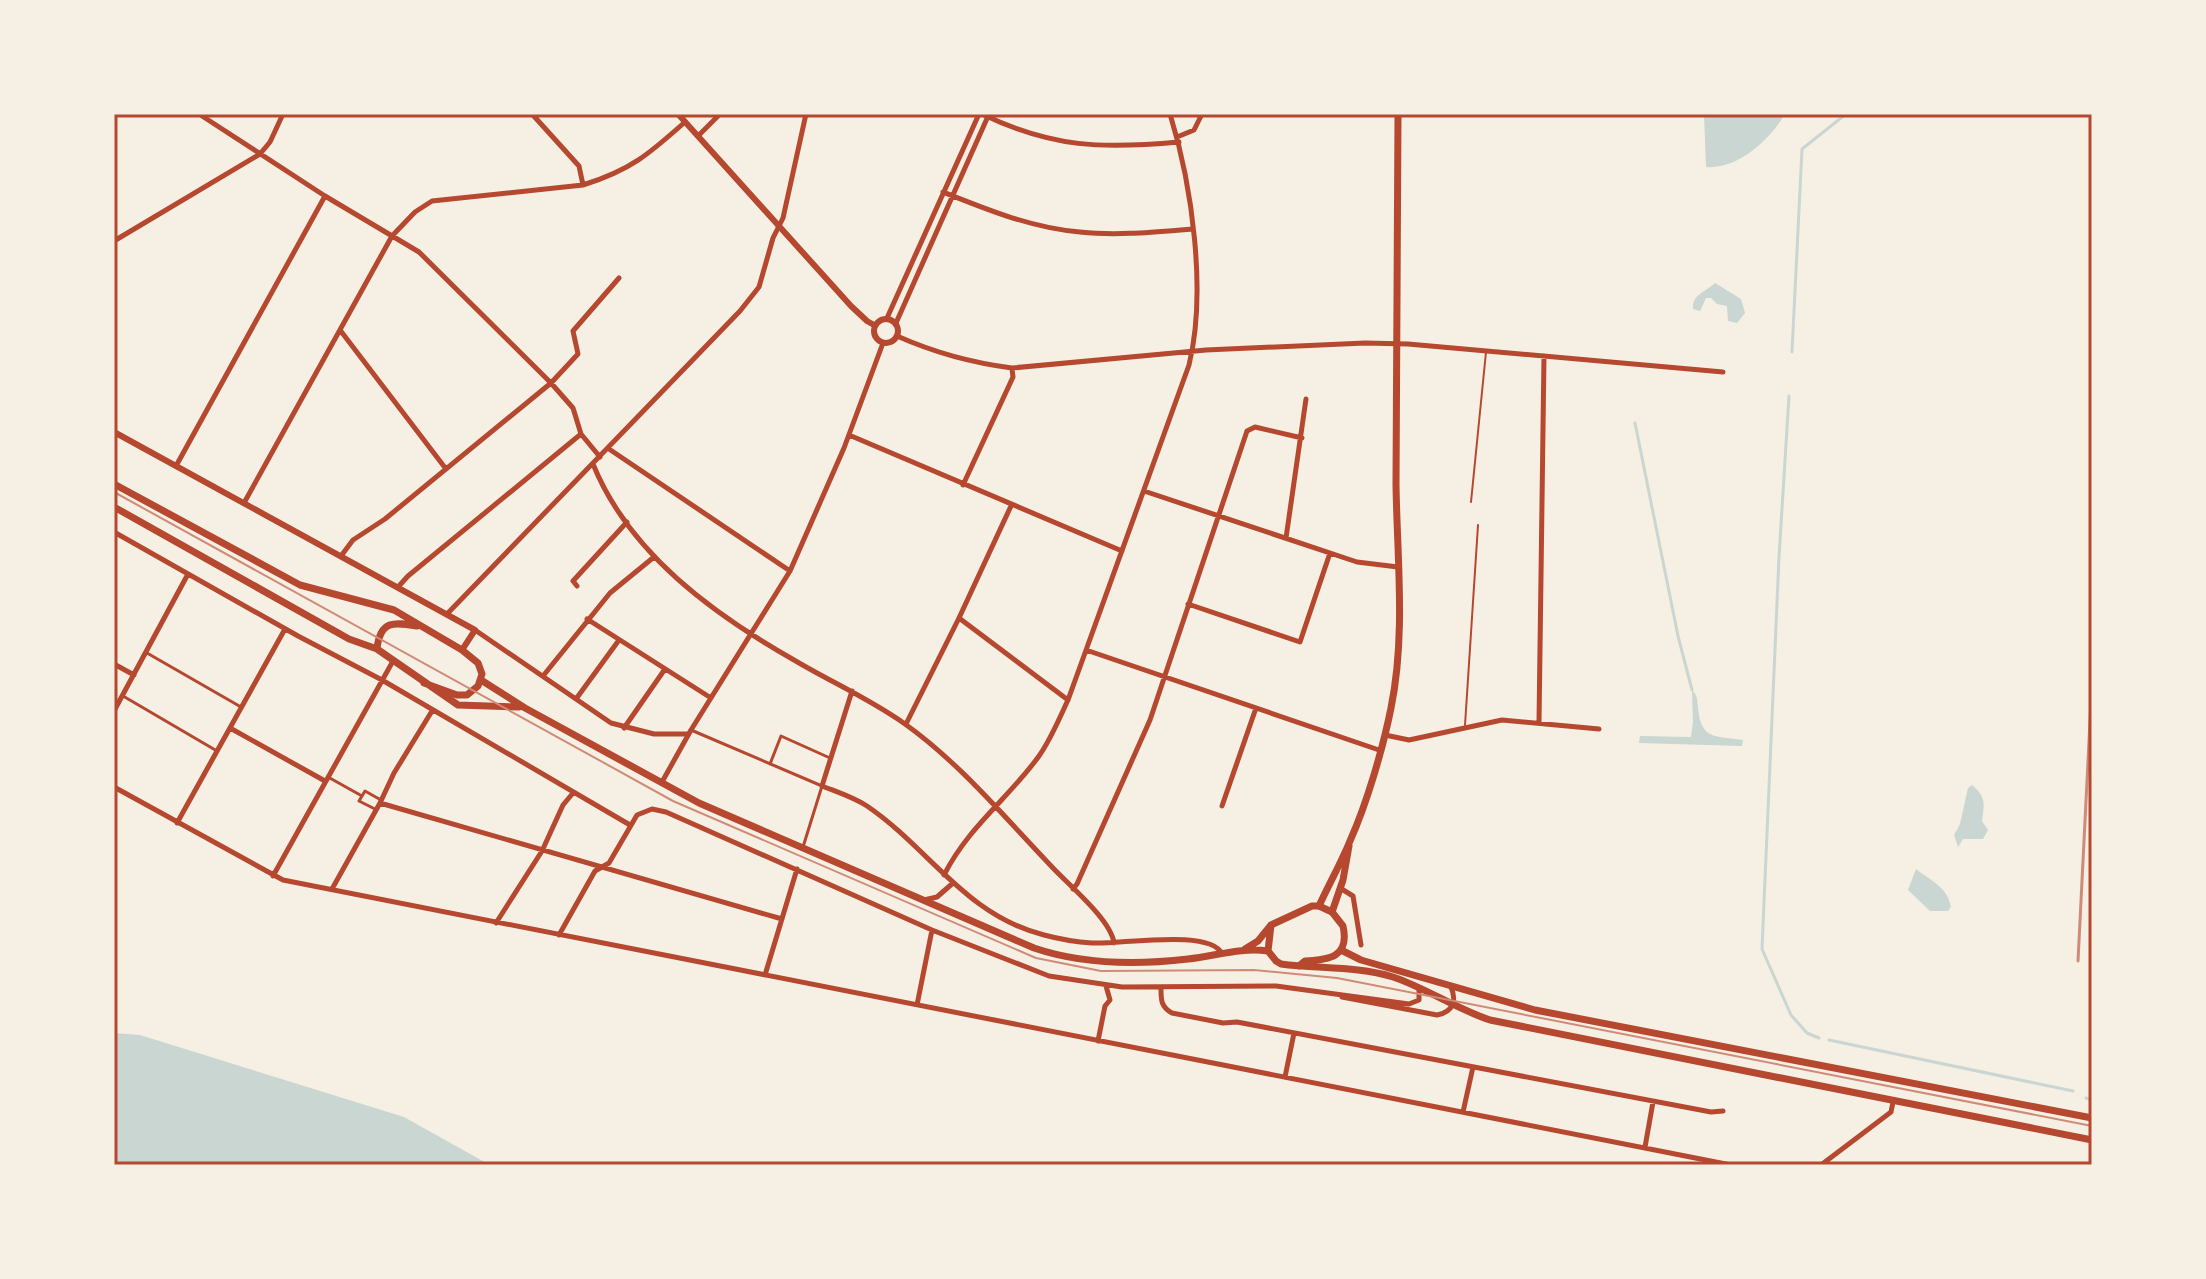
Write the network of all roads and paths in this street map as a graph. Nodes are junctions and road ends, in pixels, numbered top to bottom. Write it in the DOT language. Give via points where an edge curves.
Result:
graph roads {
  1 [pos="199,114"];
  2 [pos="283,114"];
  3 [pos="532,114"];
  4 [pos="678,114"];
  5 [pos="720,114"];
  6 [pos="806,114"];
  7 [pos="1170,114"];
  8 [pos="1202,114"];
  9 [pos="1398,114"];
  10 [pos="984,115"];
  11 [pos="685,122"];
  12 [pos="698,136"];
  13 [pos="1178,140"];
  14 [pos="260,154"];
  15 [pos="583,185"];
  16 [pos="943,192"];
  17 [pos="325,196"];
  18 [pos="953,196"];
  19 [pos="780,228"];
  20 [pos="1192,229"];
  21 [pos="392,236"];
  22 [pos="114,241"];
  23 [pos="619,278"];
  24 [pos="887,318"];
  25 [pos="896,323"];
  26 [pos="874,325"];
  27 [pos="339,329"];
  28 [pos="897,336"];
  29 [pos="883,343"];
  30 [pos="1397,344"];
  31 [pos="1486,351"];
  32 [pos="1192,352"];
  33 [pos="1544,356"];
  34 [pos="1012,368"];
  35 [pos="1723,372"];
  36 [pos="551,383"];
  37 [pos="1306,399"];
  38 [pos="114,432"];
  39 [pos="581,434"];
  40 [pos="849,435"];
  41 [pos="1302,438"];
  42 [pos="609,449"];
  43 [pos="600,457"];
  44 [pos="593,464"];
  45 [pos="176,466"];
  46 [pos="446,469"];
  47 [pos="114,484"];
  48 [pos="963,485"];
  49 [pos="1144,491"];
  50 [pos="1471,502"];
  51 [pos="244,503"];
  52 [pos="1011,506"];
  53 [pos="114,507"];
  54 [pos="1220,515"];
  55 [pos="627,522"];
  56 [pos="1478,525"];
  57 [pos="114,532"];
  58 [pos="1286,538"];
  59 [pos="1122,551"];
  60 [pos="1330,553"];
  61 [pos="341,556"];
  62 [pos="654,557"];
  63 [pos="1398,567"];
  64 [pos="790,571"];
  65 [pos="188,574"];
  66 [pos="577,586"];
  67 [pos="398,587"];
  68 [pos="1188,604"];
  69 [pos="447,614"];
  70 [pos="959,618"];
  71 [pos="587,619"];
  72 [pos="423,627"];
  73 [pos="285,629"];
  74 [pos="475,630"];
  75 [pos="751,635"];
  76 [pos="619,640"];
  77 [pos="377,649"];
  78 [pos="462,650"];
  79 [pos="1086,650"];
  80 [pos="147,653"];
  81 [pos="393,661"];
  82 [pos="114,664"];
  83 [pos="665,669"];
  84 [pos="134,675"];
  85 [pos="543,676"];
  86 [pos="1165,678"];
  87 [pos="382,680"];
  88 [pos="481,680"];
  89 [pos="424,683"];
  90 [pos="852,691"];
  91 [pos="123,696"];
  92 [pos="711,698"];
  93 [pos="576,699"];
  94 [pos="1068,700"];
  95 [pos="241,707"];
  96 [pos="525,708"];
  97 [pos="1256,708"];
  98 [pos="114,711"];
  99 [pos="432,711"];
  100 [pos="1539,723"];
  101 [pos="906,724"];
  102 [pos="1465,727"];
  103 [pos="230,728"];
  104 [pos="624,728"];
  105 [pos="1599,729"];
  106 [pos="690,732"];
  107 [pos="1384,734"];
  108 [pos="1379,750"];
  109 [pos="217,751"];
  110 [pos="830,758"];
  111 [pos="770,764"];
  112 [pos="326,779"];
  113 [pos="662,782"];
  114 [pos="822,786"];
  115 [pos="114,787"];
  116 [pos="573,793"];
  117 [pos="362,796"];
  118 [pos="381,802"];
  119 [pos="1222,806"];
  120 [pos="994,807"];
  121 [pos="376,810"];
  122 [pos="177,823"];
  123 [pos="630,825"];
  124 [pos="1349,844"];
  125 [pos="803,847"];
  126 [pos="542,851"];
  127 [pos="603,868"];
  128 [pos="797,869"];
  129 [pos="944,875"];
  130 [pos="273,876"];
  131 [pos="953,883"];
  132 [pos="1340,888"];
  133 [pos="332,889"];
  134 [pos="1073,889"];
  135 [pos="924,900"];
  136 [pos="1319,906"];
  137 [pos="1332,912"];
  138 [pos="782,919"];
  139 [pos="496,923"];
  140 [pos="1271,925"];
  141 [pos="932,930"];
  142 [pos="559,935"];
  143 [pos="1114,943"];
  144 [pos="1361,945"];
  145 [pos="1245,949"];
  146 [pos="1341,950"];
  147 [pos="1268,951"];
  148 [pos="1222,954"];
  149 [pos="1299,966"];
  150 [pos="765,975"];
  151 [pos="1106,986"];
  152 [pos="1451,987"];
  153 [pos="1161,989"];
  154 [pos="1419,989"];
  155 [pos="1325,992"];
  156 [pos="917,1005"];
  157 [pos="1453,1006"];
  158 [pos="1294,1033"];
  159 [pos="1098,1041"];
  160 [pos="1473,1067"];
  161 [pos="1285,1077"];
  162 [pos="1653,1102"];
  163 [pos="1893,1102"];
  164 [pos="1723,1111"];
  165 [pos="1463,1112"];
  166 [pos="2092,1118"];
  167 [pos="2092,1140"];
  168 [pos="1645,1147"];
  169 [pos="1731,1165"];
  170 [pos="1821,1165"];
  1 -- 14 [label="street"];
  2 -- 14 [label="street"];
  3 -- 15 [label="street" via="579,166"];
  4 -- 11 [label="street"];
  5 -- 12 [label="street"];
  6 -- 19 [label="street"];
  7 -- 13 [label="street"];
  8 -- 13 [label="street" via="1194,130"];
  9 -- 30 [label="main road"];
  10 -- 13 [label="street" via="1083,145 1130,147"];
  10 -- 16 [label="street"];
  10 -- 18 [label="street"];
  11 -- 12 [label="street"];
  11 -- 15 [label="street" via="643,159"];
  12 -- 19 [label="street"];
  13 -- 20 [label="street"];
  14 -- 17 [label="street"];
  14 -- 22 [label="street"];
  15 -- 21 [label="street" via="432,201"];
  16 -- 18 [label="street"];
  16 -- 24 [label="street"];
  17 -- 21 [label="street"];
  17 -- 45 [label="street"];
  18 -- 20 [label="street" via="1068,231"];
  18 -- 25 [label="street"];
  19 -- 26 [label="street"];
  19 -- 42 [label="street" via="759,287"];
  20 -- 32 [label="street"];
  21 -- 27 [label="street"];
  21 -- 36 [label="street" via="419,252"];
  23 -- 36 [label="street" via="573,331 578,354"];
  24 -- 25 [label="street"];
  24 -- 26 [label="street"];
  25 -- 28 [label="street"];
  26 -- 29 [label="street" via="874,336"];
  27 -- 46 [label="street"];
  27 -- 51 [label="street"];
  28 -- 29 [label="street"];
  28 -- 34 [label="street" via="961,358"];
  29 -- 40 [label="street"];
  30 -- 31 [label="street"];
  30 -- 32 [label="street"];
  30 -- 63 [label="main road"];
  31 -- 33 [label="street"];
  31 -- 50 [label="lane"];
  32 -- 34 [label="street"];
  32 -- 49 [label="street"];
  33 -- 35 [label="street"];
  33 -- 100 [label="street"];
  34 -- 48 [label="street" via="1013,377"];
  36 -- 39 [label="street" via="573,408"];
  36 -- 46 [label="street"];
  37 -- 41 [label="street"];
  38 -- 45 [label="street"];
  39 -- 43 [label="street"];
  39 -- 67 [label="street"];
  40 -- 48 [label="street"];
  40 -- 64 [label="street"];
  41 -- 54 [label="street" via="1255,427 1247,431"];
  41 -- 58 [label="street"];
  42 -- 43 [label="street"];
  42 -- 64 [label="street"];
  43 -- 44 [label="street"];
  44 -- 55 [label="street"];
  44 -- 69 [label="street"];
  45 -- 51 [label="street"];
  46 -- 61 [label="street" via="353,540"];
  47 -- 72 [label="main road" via="293,581 382,605"];
  48 -- 52 [label="street"];
  49 -- 54 [label="street"];
  49 -- 59 [label="street"];
  51 -- 61 [label="street"];
  52 -- 59 [label="street"];
  52 -- 70 [label="street"];
  53 -- 77 [label="main road" via="349,639"];
  54 -- 58 [label="street"];
  54 -- 68 [label="street"];
  55 -- 62 [label="street"];
  55 -- 66 [label="street" via="573,581"];
  56 -- 102 [label="lane"];
  57 -- 65 [label="street"];
  58 -- 60 [label="street"];
  59 -- 79 [label="street"];
  60 -- 63 [label="street"];
  60 -- 68 [label="street" via="1300,642"];
  61 -- 67 [label="street"];
  62 -- 71 [label="street"];
  62 -- 75 [label="street"];
  63 -- 107 [label="main road" via="1394,689"];
  64 -- 75 [label="street"];
  65 -- 73 [label="street"];
  65 -- 80 [label="street"];
  67 -- 69 [label="street"];
  68 -- 86 [label="street"];
  69 -- 74 [label="street"];
  70 -- 94 [label="street"];
  70 -- 101 [label="street"];
  71 -- 76 [label="street"];
  71 -- 85 [label="street"];
  72 -- 77 [label="main road" via="389,625 381,632"];
  72 -- 78 [label="main road"];
  73 -- 87 [label="street"];
  73 -- 95 [label="street"];
  74 -- 78 [label="street"];
  74 -- 85 [label="street"];
  75 -- 90 [label="street"];
  75 -- 92 [label="street"];
  76 -- 83 [label="street"];
  76 -- 93 [label="street"];
  77 -- 81 [label="main road"];
  78 -- 88 [label="main road" via="478,663"];
  79 -- 86 [label="street"];
  79 -- 94 [label="street"];
  80 -- 84 [label="street"];
  80 -- 95 [label="street"];
  81 -- 87 [label="street"];
  81 -- 89 [label="main road"];
  82 -- 84 [label="street"];
  83 -- 92 [label="street"];
  83 -- 104 [label="street"];
  84 -- 91 [label="street"];
  85 -- 93 [label="street"];
  86 -- 97 [label="street"];
  86 -- 134 [label="street"];
  87 -- 99 [label="street"];
  87 -- 112 [label="street"];
  88 -- 89 [label="main road" via="467,695"];
  88 -- 96 [label="main road"];
  89 -- 96 [label="main road" via="458,705"];
  90 -- 101 [label="street"];
  90 -- 110 [label="street"];
  91 -- 98 [label="street"];
  91 -- 109 [label="street"];
  92 -- 106 [label="street"];
  93 -- 104 [label="street"];
  94 -- 120 [label="street" via="1037,759"];
  95 -- 103 [label="street"];
  96 -- 113 [label="main road"];
  97 -- 108 [label="street"];
  97 -- 119 [label="street"];
  99 -- 116 [label="street"];
  99 -- 118 [label="street"];
  100 -- 102 [label="street" via="1502,720"];
  100 -- 105 [label="street"];
  101 -- 120 [label="street"];
  102 -- 107 [label="street" via="1409,740"];
  103 -- 109 [label="street"];
  103 -- 112 [label="street"];
  104 -- 106 [label="street" via="654,734"];
  106 -- 111 [label="street"];
  106 -- 113 [label="street"];
  107 -- 108 [label="main road"];
  108 -- 124 [label="main road"];
  109 -- 122 [label="street"];
  110 -- 111 [label="street" via="781,736"];
  110 -- 114 [label="street"];
  111 -- 114 [label="street"];
  112 -- 117 [label="street"];
  112 -- 130 [label="street"];
  113 -- 125 [label="main road"];
  114 -- 125 [label="street"];
  114 -- 129 [label="street" via="873,811"];
  115 -- 122 [label="street"];
  116 -- 123 [label="street"];
  116 -- 126 [label="street"];
  117 -- 118 [label="street" via="365,791"];
  117 -- 121 [label="street" via="359,801"];
  118 -- 121 [label="street"];
  118 -- 126 [label="street"];
  120 -- 129 [label="street" via="966,838"];
  120 -- 134 [label="street"];
  121 -- 133 [label="street"];
  122 -- 130 [label="street"];
  123 -- 127 [label="street"];
  123 -- 128 [label="street" via="641,812 666,812"];
  124 -- 132 [label="main road"];
  124 -- 136 [label="main road"];
  125 -- 135 [label="main road"];
  126 -- 127 [label="street"];
  126 -- 139 [label="street"];
  127 -- 138 [label="street"];
  127 -- 142 [label="street" via="595,871"];
  128 -- 138 [label="street"];
  128 -- 141 [label="street"];
  129 -- 131 [label="street"];
  130 -- 133 [label="street"];
  131 -- 135 [label="street"];
  131 -- 143 [label="street" via="986,912 1024,930"];
  132 -- 137 [label="main road"];
  132 -- 144 [label="street" via="1353,896"];
  133 -- 139 [label="street"];
  134 -- 143 [label="street" via="1113,932"];
  135 -- 148 [label="main road" via="1010,940 1081,960 1123,963"];
  136 -- 137 [label="main road"];
  136 -- 140 [label="main road"];
  137 -- 146 [label="main road" via="1345,933"];
  138 -- 150 [label="street"];
  139 -- 142 [label="street"];
  140 -- 145 [label="main road"];
  140 -- 147 [label="main road"];
  141 -- 151 [label="street" via="1033,971"];
  141 -- 156 [label="street"];
  142 -- 150 [label="street"];
  143 -- 148 [label="street" via="1198,940 1215,945"];
  145 -- 147 [label="main road"];
  145 -- 148 [label="main road"];
  146 -- 149 [label="main road" via="1327,960"];
  146 -- 152 [label="main road"];
  147 -- 149 [label="main road" via="1276,961"];
  149 -- 154 [label="main road" via="1378,973"];
  150 -- 156 [label="street"];
  151 -- 153 [label="street"];
  151 -- 159 [label="street" via="1110,1000"];
  152 -- 157 [label="street"];
  152 -- 166 [label="main road" via="1535,1010"];
  153 -- 155 [label="street" via="1252,985"];
  153 -- 158 [label="street" via="1164,1009 1172,1013"];
  154 -- 155 [label="street" via="1419,1000 1409,1004"];
  154 -- 157 [label="main road"];
  155 -- 157 [label="street" via="1431,1015"];
  156 -- 159 [label="street"];
  157 -- 163 [label="main road" via="1490,1020"];
  158 -- 160 [label="street"];
  158 -- 161 [label="street"];
  159 -- 161 [label="street"];
  160 -- 162 [label="street"];
  160 -- 165 [label="street"];
  161 -- 165 [label="street"];
  162 -- 164 [label="street"];
  162 -- 168 [label="street"];
  163 -- 167 [label="main road"];
  163 -- 170 [label="street" via="1891,1112"];
  165 -- 168 [label="street"];
  168 -- 169 [label="street"];
}
